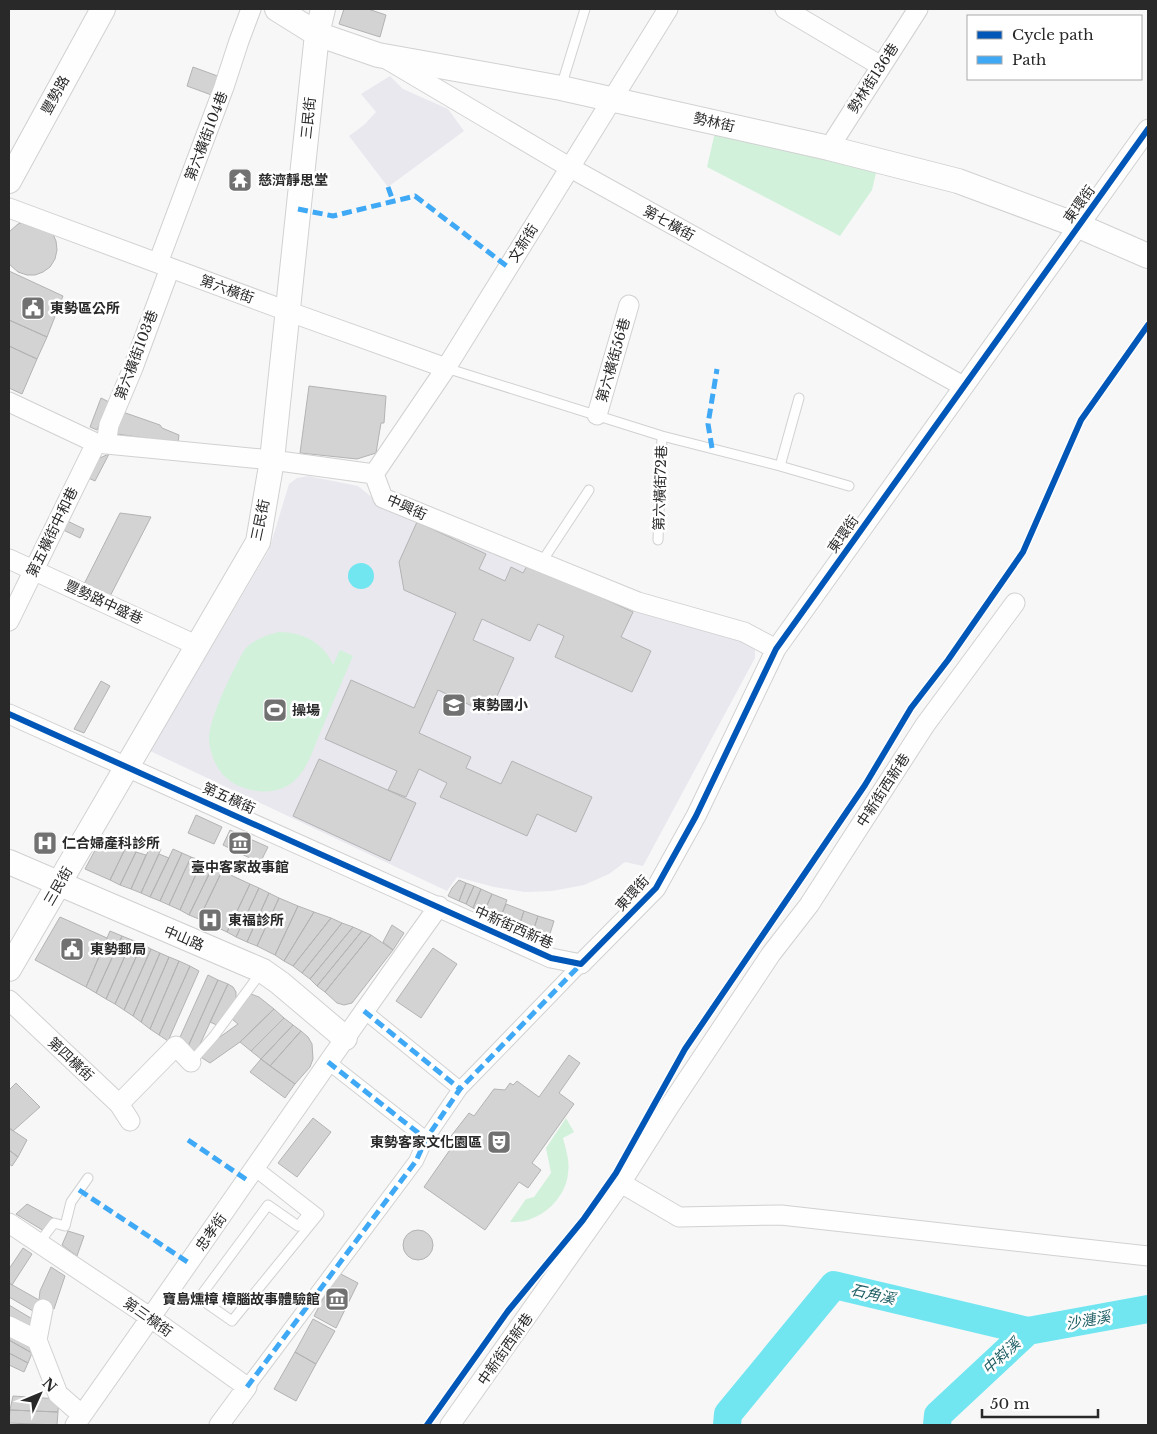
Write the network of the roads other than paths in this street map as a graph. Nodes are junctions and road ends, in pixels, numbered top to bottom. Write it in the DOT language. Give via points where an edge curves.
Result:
graph roads {
  1 [pos="103,9"];
  2 [pos="251,9"];
  3 [pos="277,9"];
  4 [pos="322,9"];
  5 [pos="583,9"];
  6 [pos="668,9"];
  7 [pos="785,9"];
  8 [pos="918,9"];
  9 [pos="317,34"];
  10 [pos="378,55"];
  11 [pos="881,66"];
  12 [pos="561,88"];
  13 [pos="612,99"];
  14 [pos="1148,129"];
  15 [pos="829,148"];
  16 [pos="569,167"];
  17 [pos="9,181"];
  18 [pos="9,208"];
  19 [pos="1079,226"];
  20 [pos="1148,256"];
  21 [pos="164,266"];
  22 [pos="629,305"];
  23 [pos="287,311"];
  24 [pos="446,368"];
  25 [pos="964,386"];
  26 [pos="799,398"];
  27 [pos="9,402"];
  28 [pos="597,415"];
  29 [pos="662,436"];
  30 [pos="101,443"];
  31 [pos="272,460"];
  32 [pos="780,466"];
  33 [pos="374,474"];
  34 [pos="849,486"];
  35 [pos="589,490"];
  36 [pos="658,540"];
  37 [pos="9,559"];
  38 [pos="541,562"];
  39 [pos="33,570"];
  40 [pos="1015,603"];
  41 [pos="9,621"];
  42 [pos="198,646"];
  43 [pos="776,649"];
  44 [pos="9,714"];
  45 [pos="127,766"];
  46 [pos="9,862"];
  47 [pos="59,885"];
  48 [pos="439,906"];
  49 [pos="580,964"];
  50 [pos="9,968"];
  51 [pos="262,971"];
  52 [pos="9,1000"];
  53 [pos="364,1011"];
  54 [pos="345,1038"];
  55 [pos="191,1062"];
  56 [pos="328,1062"];
  57 [pos="460,1089"];
  58 [pos="119,1104"];
  59 [pos="130,1121"];
  60 [pos="426,1139"];
  61 [pos="255,1169"];
  62 [pos="88,1178"];
  63 [pos="621,1183"];
  64 [pos="9,1223"];
  65 [pos="39,1243"];
  66 [pos="1148,1256"];
  67 [pos="43,1309"];
  68 [pos="151,1318"];
  69 [pos="9,1326"];
  70 [pos="37,1340"];
  71 [pos="247,1387"];
  72 [pos="78,1420"];
  73 [pos="219,1425"];
  74 [pos="450,1425"];
  1 -- 17 [label="street, 豐勢路"];
  2 -- 21 [label="street, 第六橫街104巷"];
  3 -- 9 [label="street, 勢林街"];
  4 -- 9 [label="street, 三民街"];
  5 -- 12 [label="lane"];
  6 -- 13 [label="street, 文新街"];
  7 -- 11 [label="street"];
  8 -- 11 [label="street, 勢林街136巷"];
  9 -- 10 [label="street, 勢林街"];
  9 -- 23 [label="street, 三民街"];
  10 -- 12 [label="street, 勢林街"];
  10 -- 16 [label="street, 第七橫街"];
  11 -- 15 [label="street, 勢林街136巷"];
  12 -- 13 [label="street, 勢林街"];
  13 -- 15 [label="street, 勢林街"];
  13 -- 16 [label="street, 文新街"];
  14 -- 19 [label="street, 東環街"];
  15 -- 19 [label="street, 勢林街" via="958,181"];
  16 -- 24 [label="street, 文新街"];
  16 -- 25 [label="street, 第七橫街"];
  18 -- 21 [label="street, 第六橫街"];
  19 -- 20 [label="street, 勢林街"];
  19 -- 25 [label="street, 東環街"];
  21 -- 23 [label="street, 第六橫街"];
  21 -- 30 [label="street, 第六橫街103巷" via="133,368"];
  22 -- 28 [label="street, 第六橫街56巷"];
  23 -- 24 [label="street, 第六橫街"];
  23 -- 31 [label="street, 三民街"];
  24 -- 28 [label="lane"];
  24 -- 33 [label="street, 文新街"];
  25 -- 43 [label="street, 東環街"];
  26 -- 32 [label="lane"];
  27 -- 30 [label="street"];
  28 -- 29 [label="lane"];
  29 -- 32 [label="lane"];
  29 -- 36 [label="lane, 第六橫街72巷"];
  30 -- 31 [label="street"];
  30 -- 39 [label="street, 第五橫街中和巷"];
  31 -- 33 [label="street"];
  31 -- 42 [label="street, 三民街" via="258,542"];
  32 -- 34 [label="lane"];
  33 -- 38 [label="street, 中興街" via="383,498"];
  35 -- 38 [label="lane"];
  37 -- 39 [label="street, 豐勢路中盛巷"];
  38 -- 43 [label="street, 中興街" via="638,602 744,632"];
  39 -- 41 [label="street, 第五橫街中和巷"];
  39 -- 42 [label="street, 豐勢路中盛巷"];
  40 -- 63 [label="street, 中新街西新巷" via="925,725 809,905 770,954"];
  42 -- 45 [label="street, 三民街"];
  43 -- 49 [label="street, 東環街" via="696,816 656,888"];
  44 -- 45 [label="street, 第五橫街"];
  45 -- 47 [label="street, 三民街"];
  45 -- 48 [label="street, 第五橫街"];
  46 -- 47 [label="street, 中山路"];
  47 -- 50 [label="street, 三民街"];
  47 -- 51 [label="street, 中山路"];
  48 -- 49 [label="street, 中新街西新巷" via="551,958"];
  48 -- 53 [label="street"];
  49 -- 57 [label="street"];
  51 -- 54 [label="street, 中山路"];
  51 -- 55 [label="lane"];
  52 -- 58 [label="street, 第四橫街"];
  53 -- 54 [label="street"];
  53 -- 57 [label="street"];
  54 -- 56 [label="street, 忠孝街"];
  55 -- 58 [label="street" via="176,1046"];
  56 -- 60 [label="street"];
  56 -- 61 [label="street, 忠孝街"];
  57 -- 60 [label="street"];
  58 -- 59 [label="street, 第四橫街"];
  60 -- 71 [label="street" via="416,1161"];
  61 -- 61 [label="lane" via="319,1214 232,1321 199,1298 268,1204 298,1226 308,1214"];
  61 -- 68 [label="street, 忠孝街"];
  62 -- 65 [label="lane" via="70,1202 65,1226 54,1223"];
  63 -- 66 [label="street" via="679,1217 781,1215"];
  63 -- 74 [label="street, 中新街西新巷"];
  64 -- 65 [label="street, 第三橫街"];
  65 -- 68 [label="street, 第三橫街"];
  67 -- 70 [label="street"];
  68 -- 71 [label="street, 第三橫街"];
  68 -- 72 [label="street, 忠孝街"];
  69 -- 70 [label="street"];
  70 -- 72 [label="street" via="58,1394"];
  71 -- 73 [label="street"];
}
